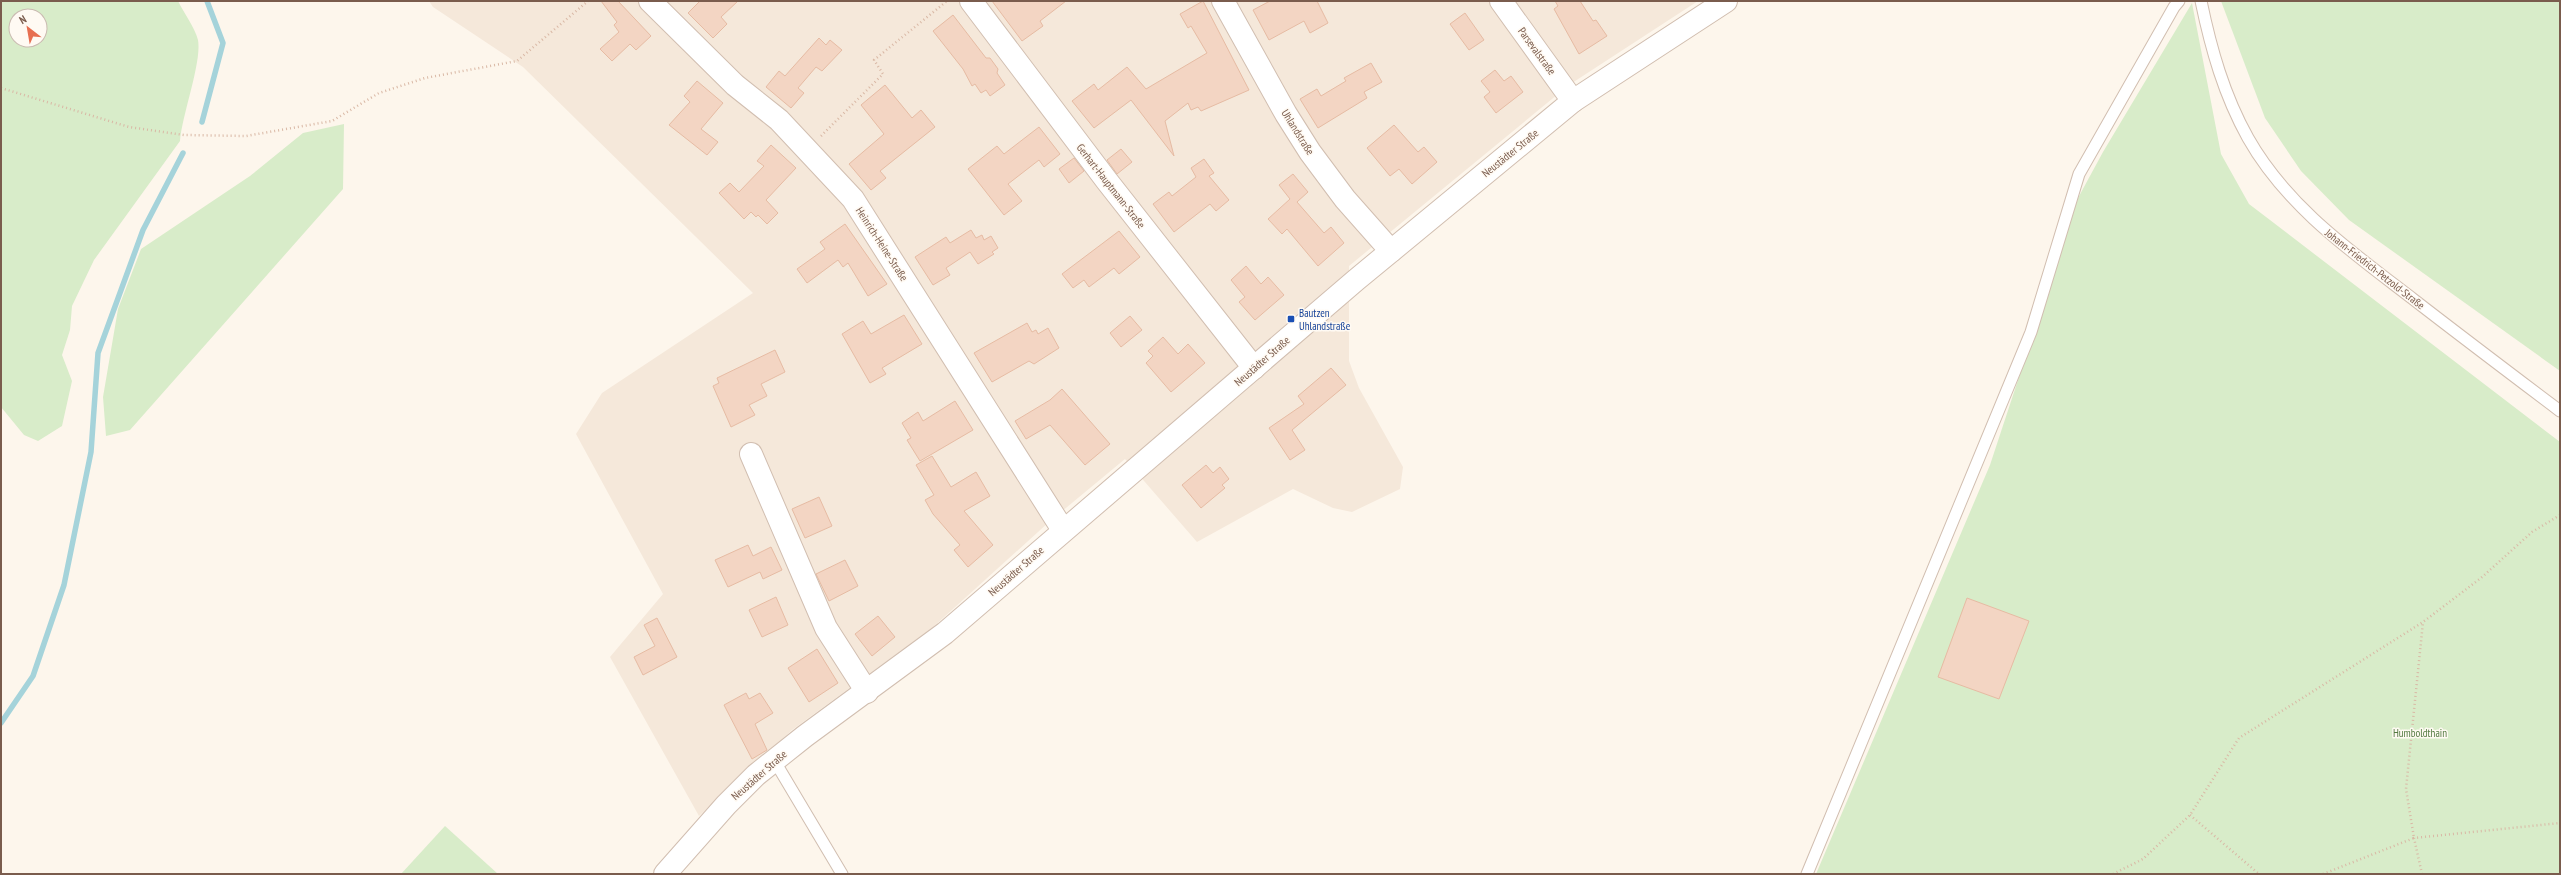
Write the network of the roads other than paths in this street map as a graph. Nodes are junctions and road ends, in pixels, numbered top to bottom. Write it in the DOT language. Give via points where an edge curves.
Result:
graph roads {
  1 [pos="650,1"];
  2 [pos="971,1"];
  3 [pos="1223,1"];
  4 [pos="1501,1"];
  5 [pos="1726,1"];
  6 [pos="2179,1"];
  7 [pos="2201,1"];
  8 [pos="1572,101"];
  9 [pos="1391,251"];
  10 [pos="1254,368"];
  11 [pos="2560,411"];
  12 [pos="751,454"];
  13 [pos="1063,530"];
  14 [pos="867,692"];
  15 [pos="774,760"];
  16 [pos="665,874"];
  17 [pos="842,874"];
  18 [pos="1807,874"];
  1 -- 13 [label="street, Heinrich-Heine-Straße" via="735,85 779,120 853,199"];
  2 -- 10 [label="street, Gerhart-Hauptmann-Straße" via="1107,181"];
  3 -- 9 [label="street, Uhlandstraße" via="1310,152 1345,199"];
  4 -- 8 [label="street, Parsevalstraße"];
  5 -- 8 [label="street, Neustädter Straße"];
  6 -- 18 [label="lane" via="2079,174 2031,332"];
  7 -- 11 [label="lane, Johann-Friedrich-Petzold-Straße" via="2210,43 2227,96 2248,138 2276,179 2328,234"];
  8 -- 9 [label="street, Neustädter Straße"];
  9 -- 10 [label="street, Neustädter Straße"];
  10 -- 13 [label="street, Neustädter Straße"];
  12 -- 14 [label="street" via="826,628"];
  13 -- 14 [label="street, Neustädter Straße" via="945,633"];
  14 -- 15 [label="street, Neustädter Straße"];
  15 -- 16 [label="street, Neustädter Straße" via="726,805"];
  15 -- 17 [label="lane"];
}
